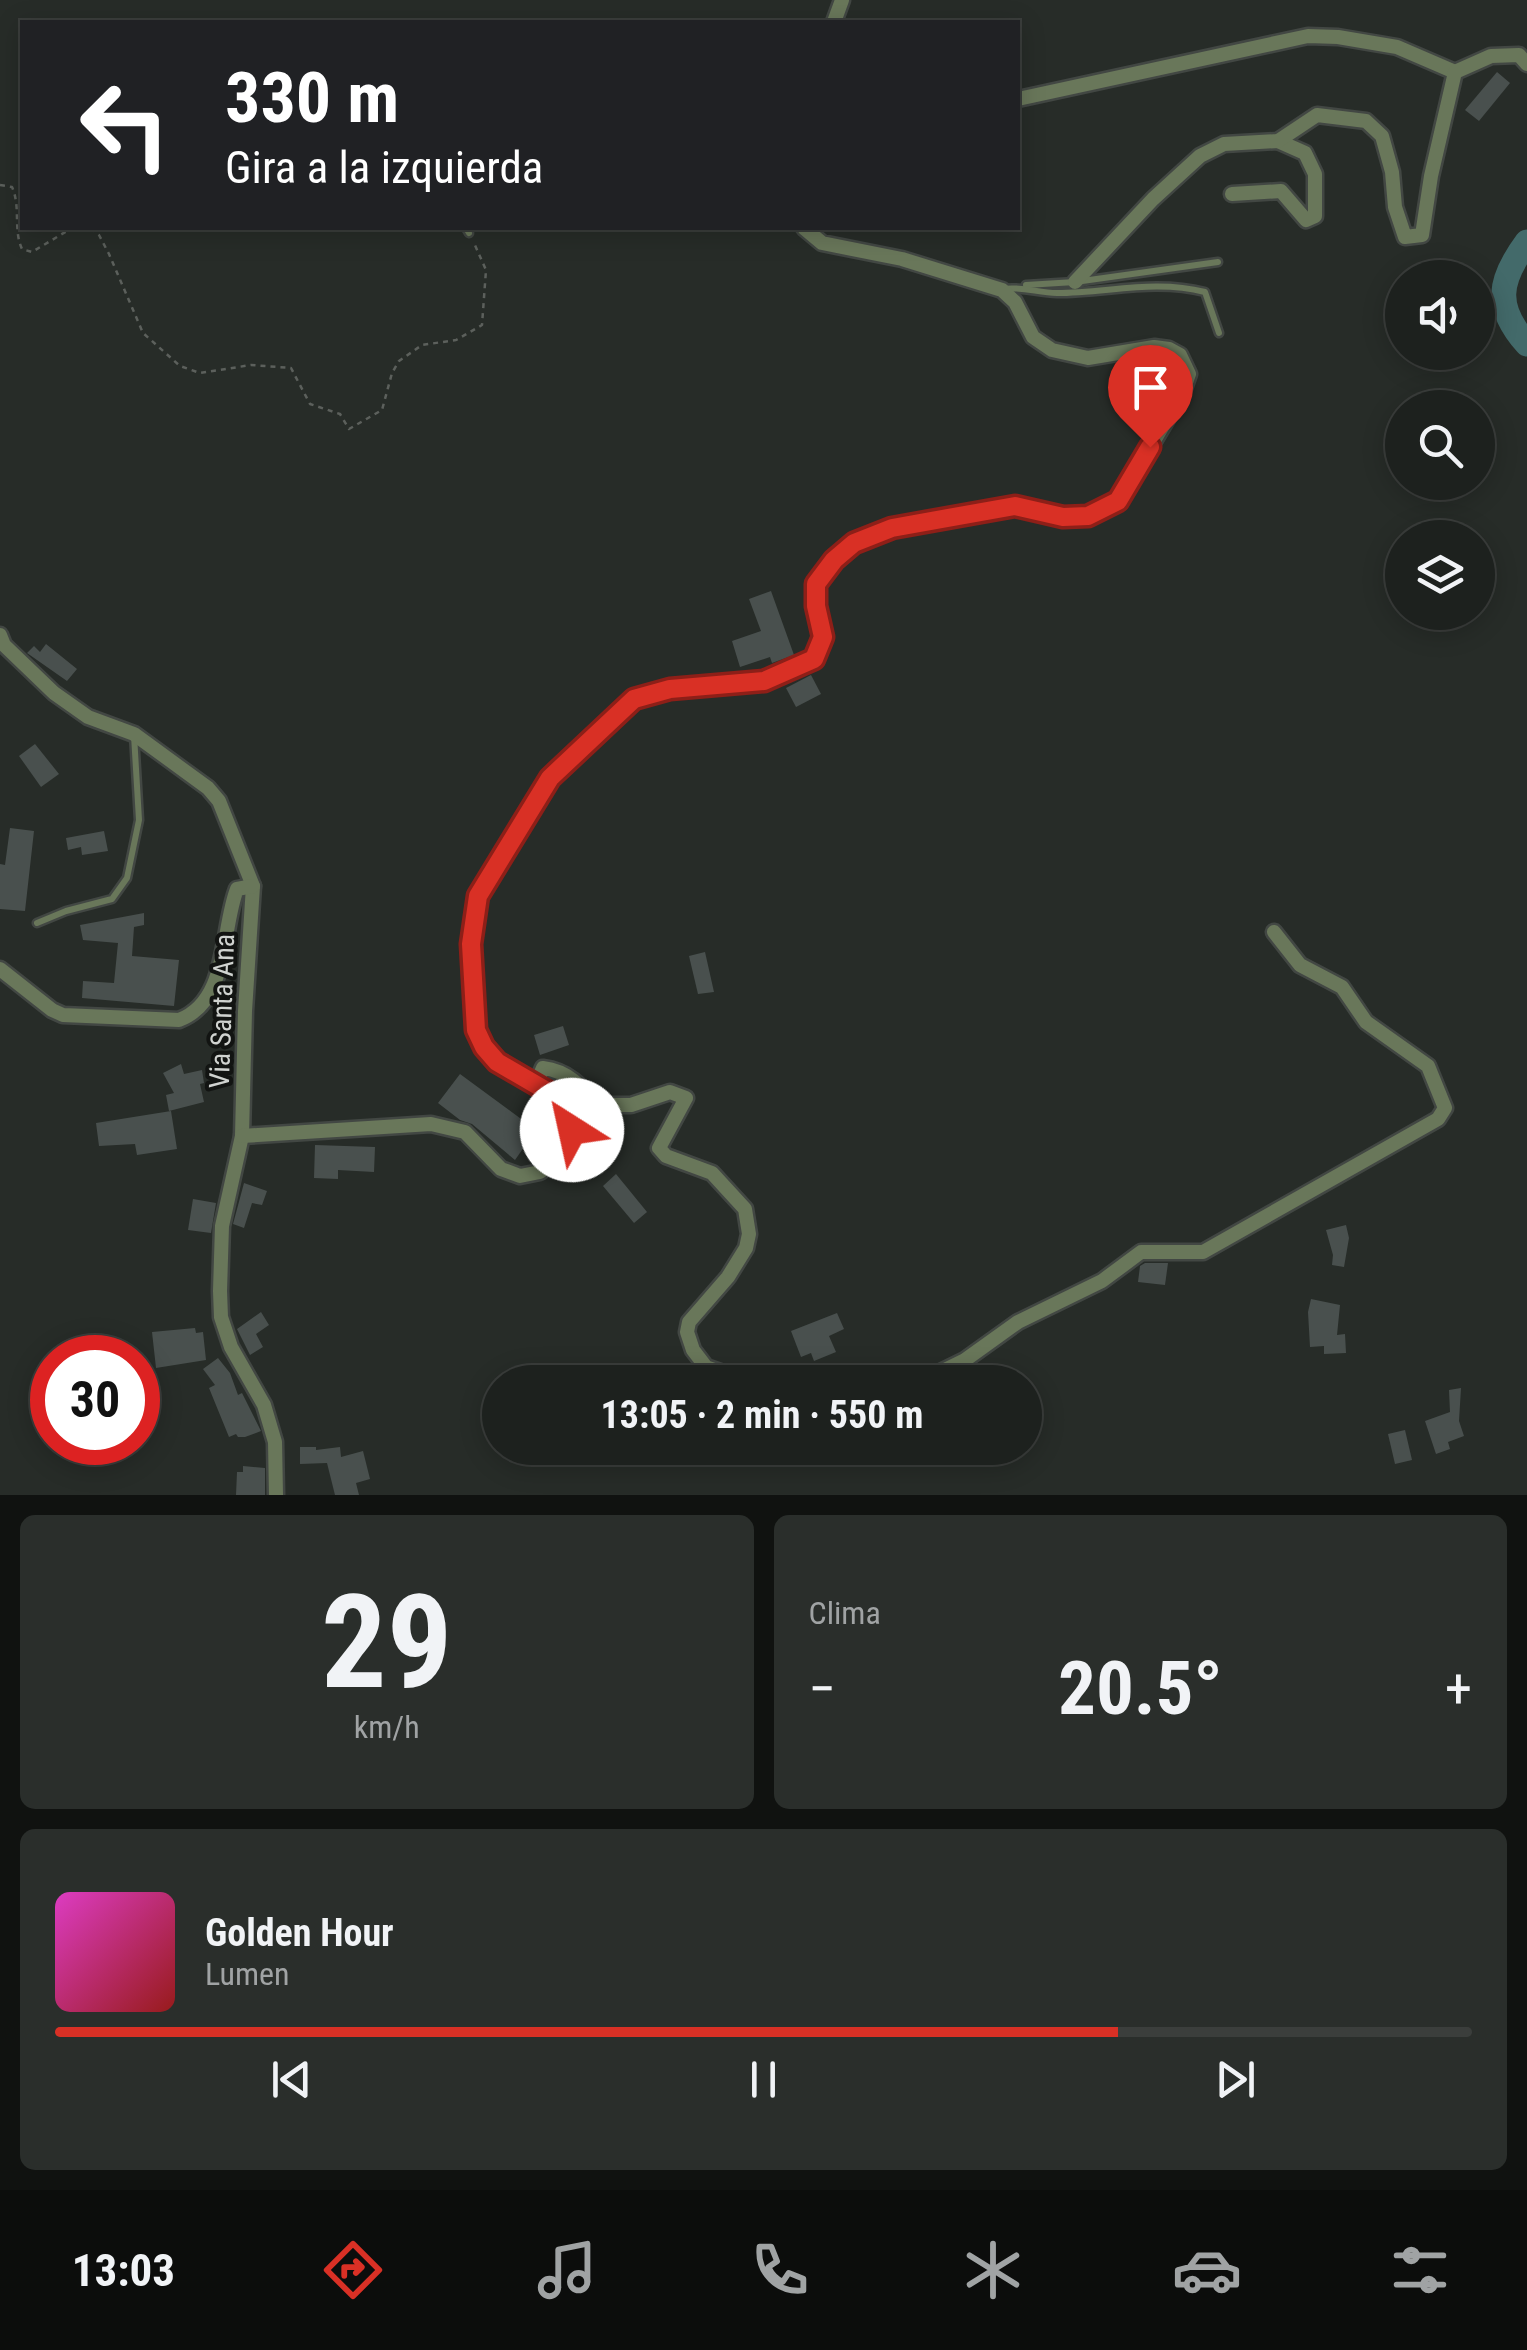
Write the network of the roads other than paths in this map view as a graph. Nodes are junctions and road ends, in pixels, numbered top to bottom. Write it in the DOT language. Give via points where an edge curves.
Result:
graph roads {
  1 [pos="1527,64"];
  2 [pos="1454,72"];
  3 [pos="1020,99"];
  4 [pos="1278,141"];
  5 [pos="1232,194"];
  6 [pos="806,230"];
  7 [pos="1218,262"];
  8 [pos="1074,282"];
  9 [pos="1018,286"];
  10 [pos="1002,290"];
  11 [pos="1219,332"];
  12 [pos="0,636"];
  13 [pos="134,734"];
  14 [pos="253,886"];
  15 [pos="37,923"];
  16 [pos="1274,932"];
  17 [pos="0,969"];
  18 [pos="535,1086"];
  19 [pos="242,1136"];
  20 [pos="704,1365"];
  21 [pos="955,1365"];
  22 [pos="276,1495"];
  1 -- 2 [label="street" via="1519,55 1491,56"];
  2 -- 3 [label="street" via="1397,47 1308,36"];
  2 -- 4 [label="street" via="1422,235 1415,238 1405,238 1382,136 1366,121 1317,114"];
  4 -- 5 [label="street" via="1305,152 1314,174 1315,216 1306,220 1281,192"];
  4 -- 8 [label="street" via="1224,144 1200,156"];
  6 -- 10 [label="street" via="822,243"];
  7 -- 8 [label="lane"];
  8 -- 9 [label="lane"];
  9 -- 10 [label="lane"];
  9 -- 11 [label="lane" via="1054,294 1184,286 1205,292"];
  10 -- 18 [label="street" via="1033,337 1052,350 1088,358 1154,347 1180,355 1188,374 1182,394 1118,501 1088,516 1015,506 892,528 854,543 816,584 823,637 814,659 764,681 634,699 550,778 478,896 471,944 476,1030 497,1062"];
  12 -- 13 [label="street, Via Santa Ana" via="65,701"];
  13 -- 14 [label="street, Via Santa Ana" via="184,767 219,801"];
  13 -- 15 [label="lane" via="140,820 127,878 112,899"];
  14 -- 17 [label="street" via="238,889 216,978 191,1016 179,1020 63,1014"];
  14 -- 19 [label="street, Via Santa Ana"];
  16 -- 21 [label="street" via="1300,965 1342,988 1366,1022 1428,1066 1445,1108 1438,1118 1203,1252 1141,1252"];
  18 -- 19 [label="street" via="564,1101 572,1130 552,1162 520,1176 501,1168 465,1132 431,1124"];
  18 -- 20 [label="street" via="543,1068 578,1082 596,1104 631,1105 670,1092 686,1098 659,1148 712,1173 745,1208 749,1234 728,1277 689,1322 693,1350"];
  19 -- 22 [label="street, Via Santa Ana" via="222,1226 221,1316 264,1405 274,1442"];
}
